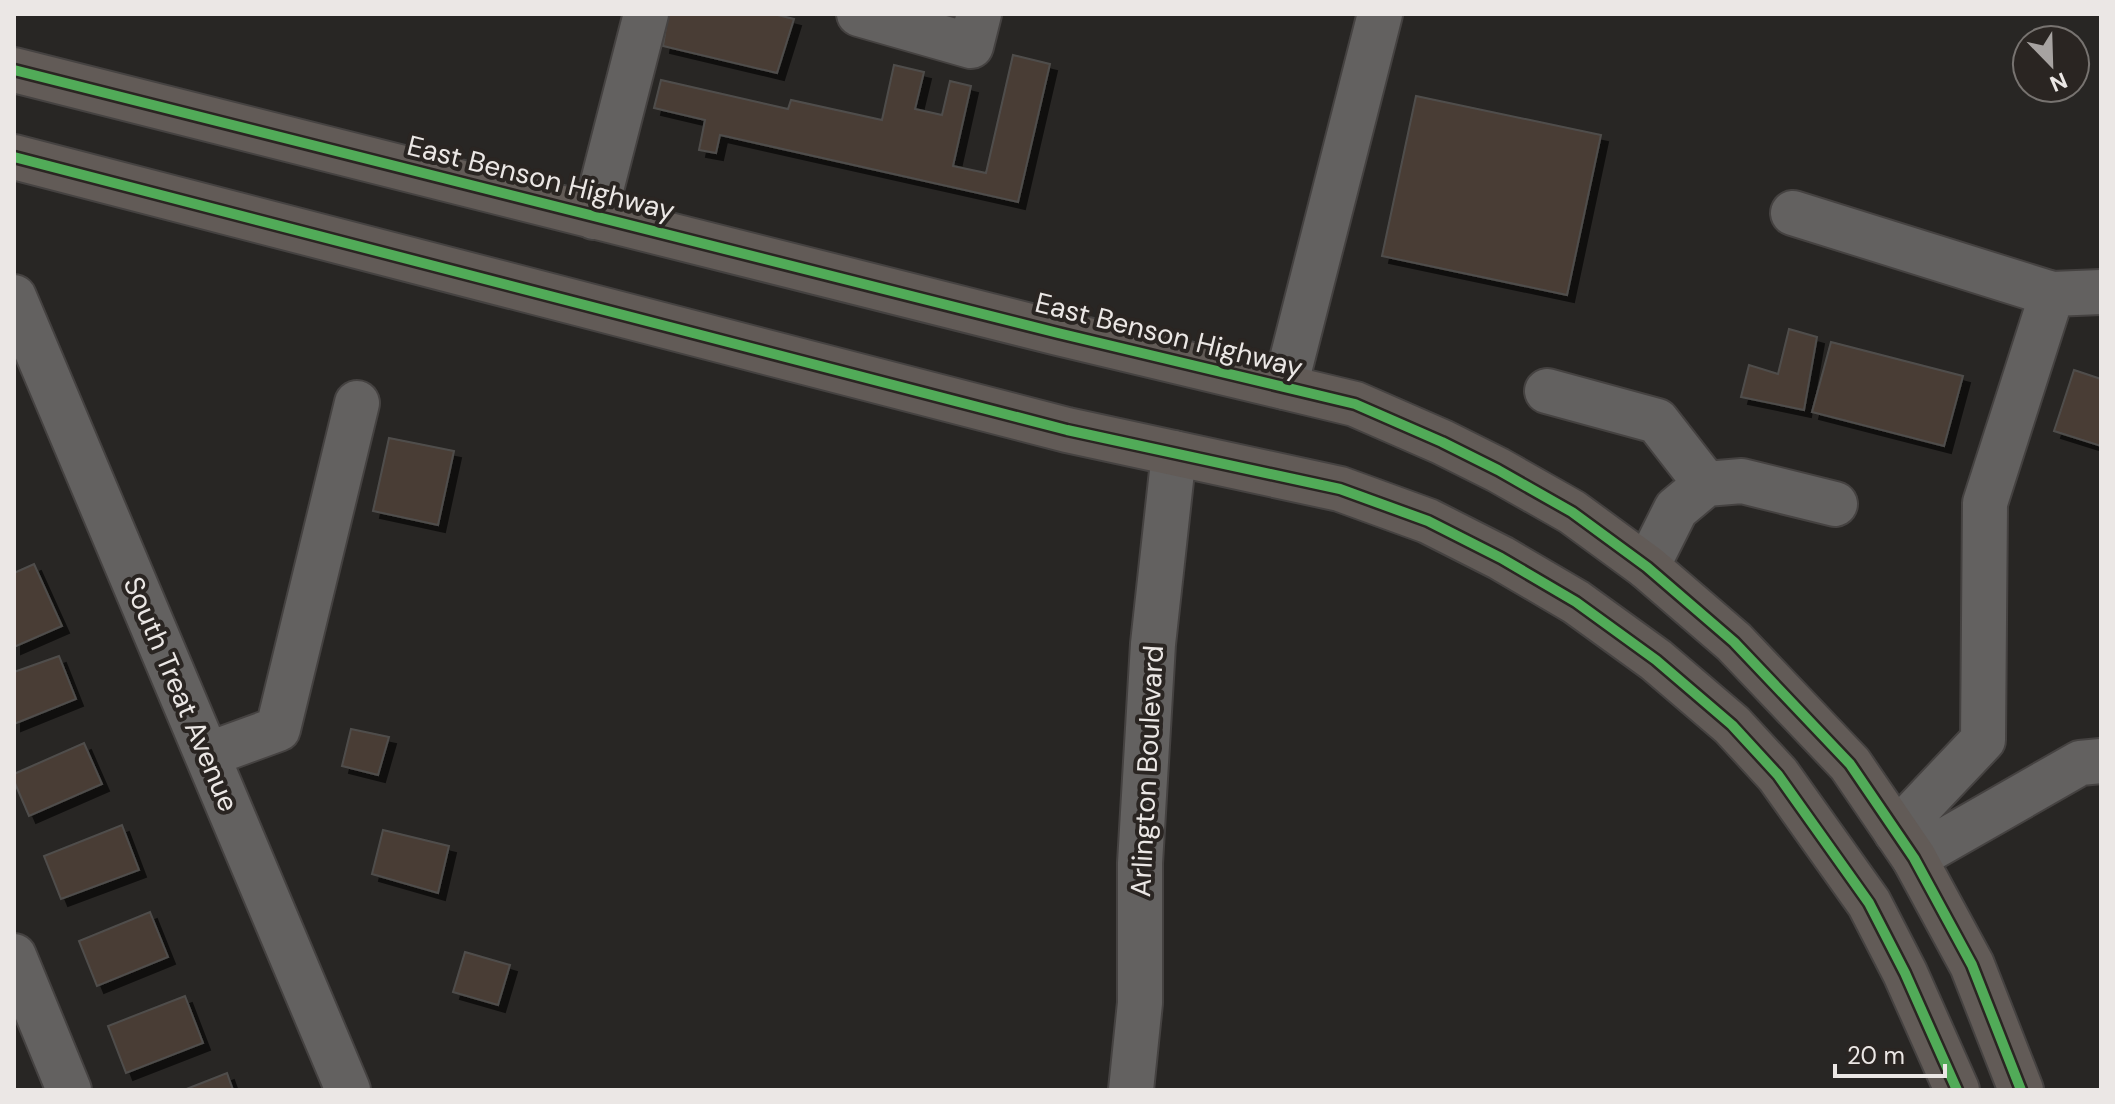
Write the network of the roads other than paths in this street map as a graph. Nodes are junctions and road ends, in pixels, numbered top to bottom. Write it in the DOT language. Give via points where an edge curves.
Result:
graph roads {
  1 [pos="646,14"];
  2 [pos="859,14"];
  3 [pos="979,14"];
  4 [pos="1380,14"];
  5 [pos="14,70"];
  6 [pos="14,157"];
  7 [pos="1793,213"];
  8 [pos="594,217"];
  9 [pos="2101,292"];
  10 [pos="2052,294"];
  11 [pos="14,297"];
  12 [pos="1285,387"];
  13 [pos="1547,391"];
  14 [pos="357,403"];
  15 [pos="1174,453"];
  16 [pos="1706,484"];
  17 [pos="1835,504"];
  18 [pos="1647,567"];
  19 [pos="207,755"];
  20 [pos="2101,761"];
  21 [pos="1905,845"];
  22 [pos="14,956"];
  23 [pos="69,1090"];
  24 [pos="348,1090"];
  25 [pos="1131,1090"];
  26 [pos="1957,1090"];
  27 [pos="2021,1090"];
  1 -- 8 [label="street"];
  2 -- 3 [label="street" via="971,46"];
  4 -- 12 [label="street"];
  5 -- 8 [label="main road, East Benson Highway"];
  6 -- 15 [label="main road" via="1067,430"];
  7 -- 10 [label="street"];
  8 -- 12 [label="main road, East Benson Highway"];
  9 -- 10 [label="street"];
  10 -- 21 [label="street" via="1985,503 1983,740"];
  11 -- 19 [label="street, South Treat Avenue"];
  12 -- 18 [label="main road, East Benson Highway" via="1355,404 1456,449 1572,512"];
  13 -- 16 [label="street" via="1657,421"];
  14 -- 19 [label="street" via="278,729"];
  15 -- 25 [label="street, Arlington Boulevard" via="1153,644 1140,863 1140,1003"];
  15 -- 26 [label="main road" via="1340,489 1428,521 1576,602 1656,660 1732,725 1826,840 1869,903"];
  16 -- 17 [label="street" via="1742,481"];
  16 -- 18 [label="street" via="1676,509"];
  18 -- 21 [label="main road, East Benson Highway" via="1788,697 1850,764"];
  19 -- 24 [label="street, South Treat Avenue"];
  20 -- 21 [label="street" via="2080,763"];
  21 -- 27 [label="main road, East Benson Highway" via="1972,965"];
  22 -- 23 [label="street"];
}
